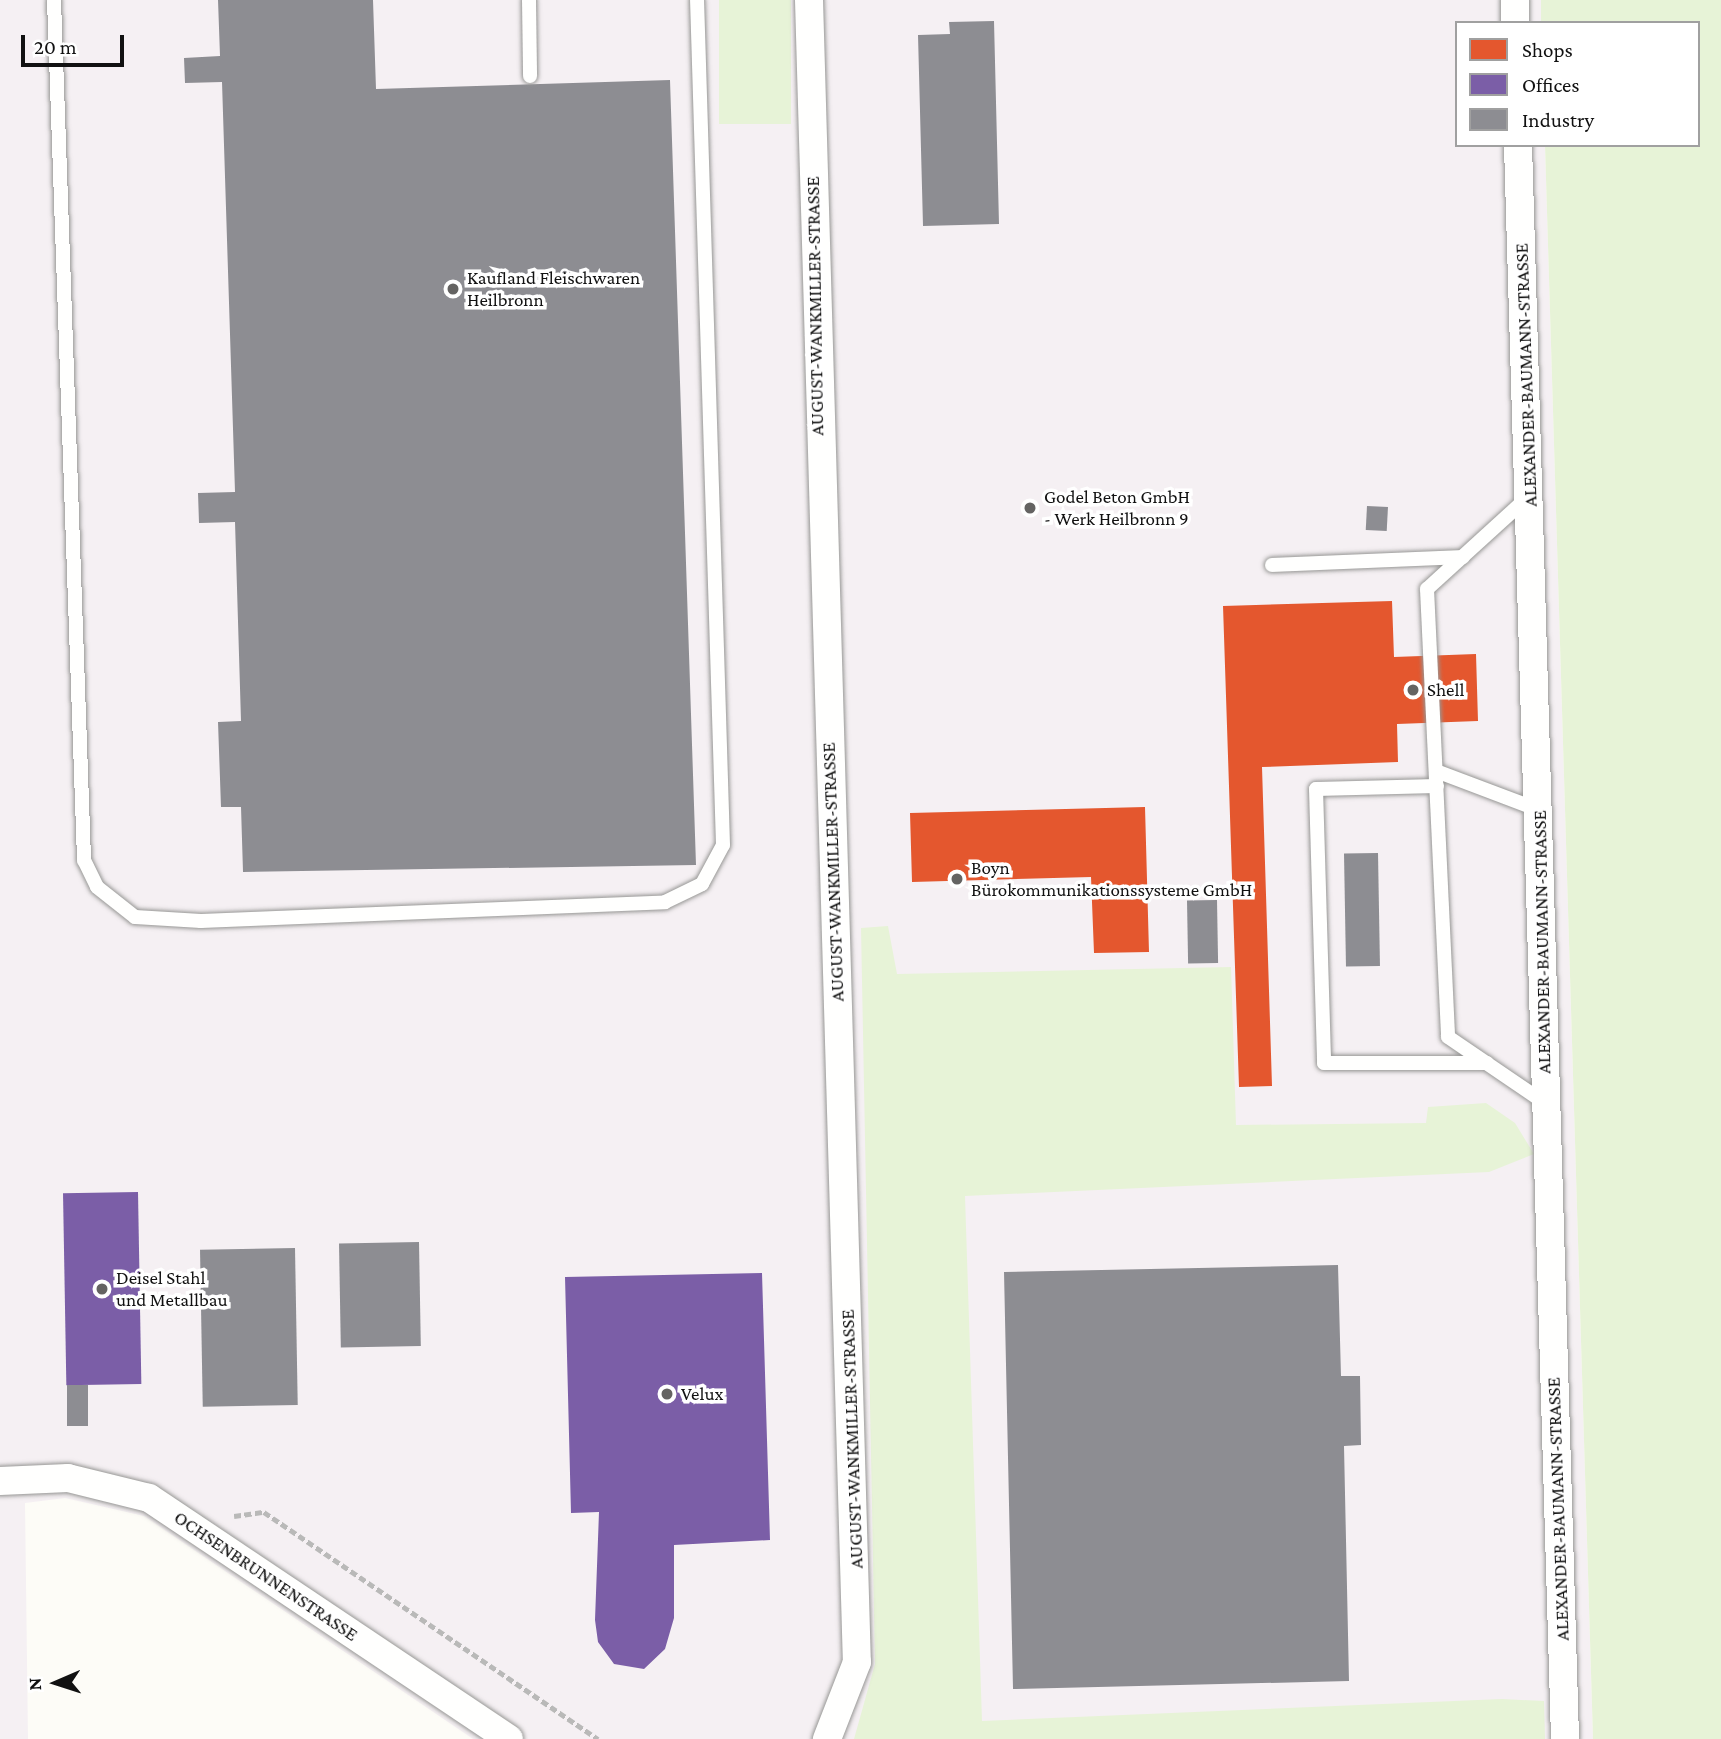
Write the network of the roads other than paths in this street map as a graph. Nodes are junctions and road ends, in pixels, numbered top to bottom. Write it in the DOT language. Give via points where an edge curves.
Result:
graph roads {
  1 [pos="54,0"];
  2 [pos="529,0"];
  3 [pos="697,0"];
  4 [pos="809,0"];
  5 [pos="1515,0"];
  6 [pos="1515,21"];
  7 [pos="530,76"];
  8 [pos="1518,147"];
  9 [pos="1530,495"];
  10 [pos="1463,557"];
  11 [pos="1272,565"];
  12 [pos="1436,778"];
  13 [pos="1539,810"];
  14 [pos="1487,1063"];
  15 [pos="1546,1104"];
  16 [pos="0,1481"];
  17 [pos="509,1739"];
  18 [pos="827,1739"];
  19 [pos="1565,1739"];
  1 -- 3 [label="lane" via="83,860 97,887 135,917 201,921 665,902 702,884 723,845"];
  2 -- 7 [label="lane"];
  4 -- 18 [label="street, AUGUST-WANKMILLER-STRASSE" via="857,1662"];
  5 -- 6 [label="street"];
  8 -- 9 [label="street, ALEXANDER-BAUMANN-STRASSE"];
  9 -- 10 [label="lane"];
  9 -- 13 [label="street, ALEXANDER-BAUMANN-STRASSE"];
  10 -- 11 [label="lane"];
  10 -- 12 [label="lane" via="1427,589"];
  12 -- 13 [label="lane"];
  12 -- 14 [label="lane" via="1448,1037"];
  12 -- 14 [label="lane" via="1316,789 1324,1063"];
  13 -- 15 [label="street, ALEXANDER-BAUMANN-STRASSE"];
  14 -- 15 [label="lane"];
  15 -- 19 [label="street, ALEXANDER-BAUMANN-STRASSE"];
  16 -- 17 [label="street, OCHSENBRUNNENSTRASSE" via="68,1478 149,1498"];
}
